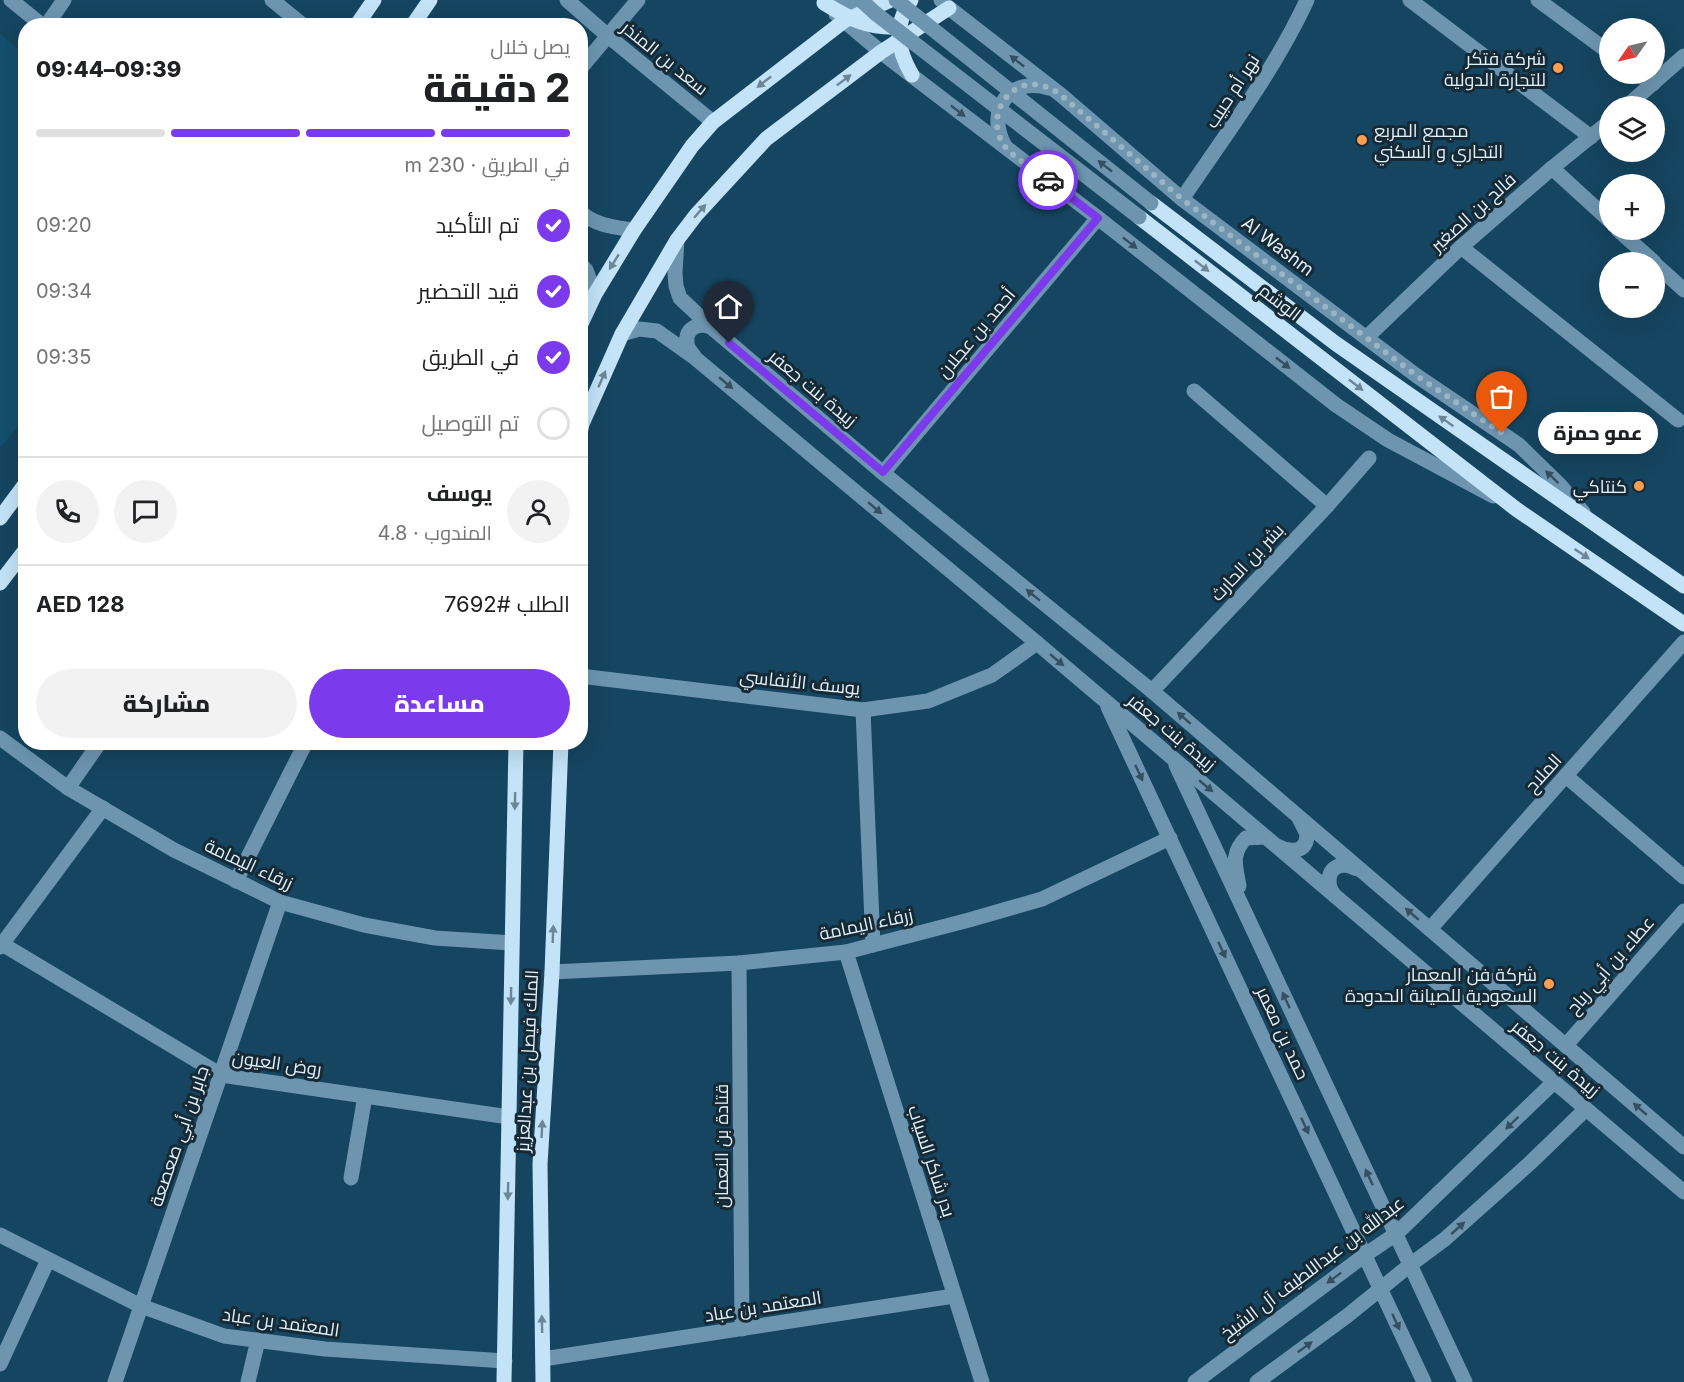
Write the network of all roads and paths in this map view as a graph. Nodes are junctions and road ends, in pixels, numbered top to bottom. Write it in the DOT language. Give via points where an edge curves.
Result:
graph roads {
  1 [pos="12,0"];
  2 [pos="64,0"];
  3 [pos="272,0"];
  4 [pos="374,0"];
  5 [pos="430,0"];
  6 [pos="567,0"];
  7 [pos="638,0"];
  8 [pos="861,0"];
  9 [pos="866,0"];
  10 [pos="891,0"];
  11 [pos="896,0"];
  12 [pos="911,0"];
  13 [pos="1307,0"];
  14 [pos="1410,0"];
  15 [pos="1538,0"];
  16 [pos="822,2"];
  17 [pos="949,3"];
  18 [pos="34,18"];
  19 [pos="50,18"];
  20 [pos="294,18"];
  21 [pos="362,18"];
  22 [pos="418,18"];
  23 [pos="588,18"];
  24 [pos="588,18"];
  25 [pos="847,20"];
  26 [pos="899,34"];
  27 [pos="608,36"];
  28 [pos="1599,44"];
  29 [pos="881,52"];
  30 [pos="1684,56"];
  31 [pos="588,60"];
  32 [pos="1665,73"];
  33 [pos="912,75"];
  34 [pos="1653,84"];
  35 [pos="1061,95"];
  36 [pos="1639,96"];
  37 [pos="713,122"];
  38 [pos="1599,130"];
  39 [pos="1591,137"];
  40 [pos="1013,154"];
  41 [pos="1552,168"];
  42 [pos="1182,199"];
  43 [pos="1151,203"];
  44 [pos="1599,211"];
  45 [pos="1139,217"];
  46 [pos="1098,218"];
  47 [pos="588,219"];
  48 [pos="634,230"];
  49 [pos="677,240"];
  50 [pos="1629,240"];
  51 [pos="1461,247"];
  52 [pos="1642,252"];
  53 [pos="1665,273"];
  54 [pos="588,276"];
  55 [pos="1684,290"];
  56 [pos="594,294"];
  57 [pos="588,308"];
  58 [pos="711,327"];
  59 [pos="622,334"];
  60 [pos="1367,337"];
  61 [pos="695,358"];
  62 [pos="1194,391"];
  63 [pos="588,410"];
  64 [pos="1678,420"];
  65 [pos="1369,458"];
  66 [pos="883,472"];
  67 [pos="18,494"];
  68 [pos="1327,506"];
  69 [pos="1516,509"];
  70 [pos="0,518"];
  71 [pos="1590,521"];
  72 [pos="18,559"];
  73 [pos="0,583"];
  74 [pos="1684,586"];
  75 [pos="1684,624"];
  76 [pos="1684,642"];
  77 [pos="1037,643"];
  78 [pos="588,677"];
  79 [pos="1152,692"];
  80 [pos="1106,701"];
  81 [pos="863,710"];
  82 [pos="0,738"];
  83 [pos="94,750"];
  84 [pos="302,750"];
  85 [pos="516,750"];
  86 [pos="561,750"];
  87 [pos="1173,759"];
  88 [pos="1566,776"];
  89 [pos="68,788"];
  90 [pos="104,808"];
  91 [pos="1294,813"];
  92 [pos="1170,838"];
  93 [pos="1270,841"];
  94 [pos="1361,870"];
  95 [pos="1684,878"];
  96 [pos="236,881"];
  97 [pos="1340,900"];
  98 [pos="280,902"];
  99 [pos="1244,910"];
  100 [pos="1684,911"];
  101 [pos="1430,929"];
  102 [pos="512,944"];
  103 [pos="873,945"];
  104 [pos="1,946"];
  105 [pos="846,952"];
  106 [pos="739,963"];
  107 [pos="552,972"];
  108 [pos="1566,1046"];
  109 [pos="221,1075"];
  110 [pos="1554,1082"];
  111 [pos="365,1096"];
  112 [pos="1586,1109"];
  113 [pos="509,1117"];
  114 [pos="1684,1147"];
  115 [pos="351,1178"];
  116 [pos="1684,1192"];
  117 [pos="1396,1234"];
  118 [pos="0,1235"];
  119 [pos="1365,1255"];
  120 [pos="48,1260"];
  121 [pos="1410,1265"];
  122 [pos="1381,1289"];
  123 [pos="954,1296"];
  124 [pos="141,1306"];
  125 [pos="742,1329"];
  126 [pos="258,1340"];
  127 [pos="543,1359"];
  128 [pos="505,1361"];
  129 [pos="0,1364"];
  130 [pos="115,1382"];
  131 [pos="248,1382"];
  132 [pos="504,1382"];
  133 [pos="543,1382"];
  134 [pos="982,1382"];
  135 [pos="1195,1382"];
  136 [pos="1257,1382"];
  137 [pos="1424,1382"];
  138 [pos="1465,1382"];
  1 -- 18 [label="street"];
  2 -- 19 [label="street"];
  3 -- 20 [label="street"];
  4 -- 21 [label="main road"];
  5 -- 22 [label="main road"];
  6 -- 23 [label="street, سعد بن المنذر"];
  7 -- 27 [label="street"];
  8 -- 45 [label="street, الوشم, bridge"];
  9 -- 16 [label="street" via="851,7"];
  10 -- 25 [label="main road"];
  43 -- 11 [label="street, الوشم, one-way, bridge"];
  12 -- 26 [label="main road" via="904,10"];
  13 -- 42 [label="street, نهر أم حبيب" via="1250,101"];
  14 -- 39 [label="street"];
  15 -- 28 [label="street"];
  16 -- 25 [label="main road"];
  17 -- 26 [label="main road"];
  35 -- 17 [label="street, Al Washm, one-way"];
  24 -- 27 [label="street, سعد بن المنذر"];
  25 -- 26 [label="main road"];
  25 -- 29 [label="street"];
  25 -- 37 [label="main road, one-way"];
  26 -- 29 [label="main road"];
  26 -- 33 [label="main road" via="902,54"];
  27 -- 31 [label="street"];
  27 -- 37 [label="street, سعد بن المنذر"];
  29 -- 33 [label="street"];
  49 -- 29 [label="main road, one-way" via="766,139"];
  30 -- 32 [label="street"];
  33 -- 40 [label="street, one-way"];
  34 -- 36 [label="street"];
  35 -- 40 [label="street" via="1051,88 1033,85 1015,90 1005,98 997,121 1001,140"];
  35 -- 42 [label="street, Al Washm"];
  37 -- 48 [label="main road"];
  38 -- 39 [label="street, فالح بن الصغير"];
  39 -- 41 [label="street, فالح بن الصغير"];
  40 -- 46 [label="street"];
  41 -- 44 [label="street"];
  41 -- 51 [label="street, فالح بن الصغير"];
  42 -- 60 [label="street, Al Washm"];
  71 -- 43 [label="main road, الوشم, one-way" via="1335,344"];
  45 -- 69 [label="main road, الوشم, one-way"];
  46 -- 66 [label="street, أحمد بن عجلان"];
  46 -- 69 [label="street, one-way" via="1336,405 1388,440"];
  47 -- 48 [label="street"];
  48 -- 56 [label="main road, one-way"];
  49 -- 58 [label="street, زبيدة بنت جعفر" via="676,280 680,298"];
  49 -- 59 [label="main road"];
  50 -- 52 [label="street"];
  51 -- 60 [label="street, فالح بن الصغير"];
  51 -- 64 [label="street"];
  53 -- 55 [label="street"];
  54 -- 56 [label="street"];
  56 -- 57 [label="main road"];
  58 -- 61 [label="street" via="696,326 689,333 687,343"];
  58 -- 66 [label="street, زبيدة بنت جعفر"];
  59 -- 61 [label="street, زبيدة بنت جعفر" via="639,329 657,332"];
  63 -- 59 [label="main road, one-way"];
  71 -- 60 [label="street, Al Washm, one-way" via="1519,445"];
  61 -- 77 [label="street, زبيدة بنت جعفر, one-way"];
  62 -- 68 [label="street"];
  65 -- 68 [label="street, بشر بن الحارث"];
  79 -- 66 [label="street, زبيدة بنت جعفر, one-way"];
  67 -- 70 [label="main road"];
  68 -- 79 [label="street, بشر بن الحارث"];
  69 -- 75 [label="main road, الوشم, one-way"];
  71 -- 74 [label="main road, الوشم"];
  72 -- 73 [label="main road"];
  76 -- 88 [label="street, الملاح"];
  77 -- 80 [label="street, زبيدة بنت جعفر, one-way"];
  77 -- 81 [label="street, يوسف الأنفاسي" via="992,675 928,701"];
  78 -- 81 [label="street, يوسف الأنفاسي"];
  91 -- 79 [label="street, زبيدة بنت جعفر, one-way"];
  80 -- 87 [label="street, زبيدة بنت جعفر"];
  80 -- 92 [label="street, حمد بن معمر, one-way"];
  81 -- 103 [label="street"];
  82 -- 89 [label="street, زرقاء اليمامة"];
  83 -- 89 [label="street"];
  84 -- 96 [label="street"];
  85 -- 102 [label="main road, الملك فيصل بن عبدالعزيز, one-way"];
  107 -- 86 [label="main road, الملك فيصل بن عبدالعزيز, one-way"];
  87 -- 93 [label="street, زبيدة بنت جعفر, one-way"];
  87 -- 99 [label="street, حمد بن معمر"];
  88 -- 95 [label="street"];
  88 -- 101 [label="street, الملاح"];
  89 -- 90 [label="street, زرقاء اليمامة"];
  90 -- 96 [label="street, زرقاء اليمامة"];
  90 -- 104 [label="street"];
  91 -- 93 [label="street" via="1306,828 1305,844 1290,851"];
  91 -- 94 [label="street, زبيدة بنت جعفر"];
  92 -- 103 [label="street, زرقاء اليمامة" via="1042,899"];
  92 -- 119 [label="street, حمد بن معمر, one-way"];
  93 -- 97 [label="street, زبيدة بنت جعفر"];
  93 -- 99 [label="street" via="1246,838 1236,850 1234,861"];
  94 -- 97 [label="street" via="1344,865 1329,875 1328,884"];
  101 -- 94 [label="street, زبيدة بنت جعفر, one-way"];
  96 -- 98 [label="street, زرقاء اليمامة"];
  97 -- 110 [label="street, زبيدة بنت جعفر"];
  98 -- 102 [label="street, زرقاء اليمامة" via="364,925 435,938"];
  98 -- 109 [label="street, جابر بن أبي صعصعة"];
  117 -- 99 [label="street, حمد بن معمر, one-way"];
  100 -- 108 [label="street, عطاء بن أبي رباح"];
  101 -- 108 [label="street, زبيدة بنت جعفر"];
  102 -- 113 [label="main road, الملك فيصل بن عبدالعزيز, one-way"];
  103 -- 105 [label="street, زرقاء اليمامة"];
  104 -- 109 [label="street, روض العيون"];
  105 -- 106 [label="street, زرقاء اليمامة"];
  105 -- 123 [label="street, بدر شاكر السياب"];
  106 -- 107 [label="street, زرقاء اليمامة"];
  106 -- 125 [label="street, قتادة بن النعمان"];
  127 -- 107 [label="main road, الملك فيصل بن عبدالعزيز, one-way" via="540,1164"];
  114 -- 108 [label="street, زبيدة بنت جعفر, one-way"];
  109 -- 111 [label="street, روض العيون"];
  109 -- 124 [label="street, جابر بن أبي صعصعة"];
  110 -- 112 [label="street, زبيدة بنت جعفر"];
  110 -- 117 [label="street, عبدالله بن عبداللطيف آل الشيخ, one-way"];
  111 -- 113 [label="street, روض العيون"];
  111 -- 115 [label="street"];
  112 -- 116 [label="street, زبيدة بنت جعفر"];
  121 -- 112 [label="street, one-way" via="1446,1239"];
  113 -- 128 [label="main road, الملك فيصل بن عبدالعزيز, one-way"];
  117 -- 119 [label="street, عبدالله بن عبداللطيف آل الشيخ"];
  117 -- 121 [label="street, حمد بن معمر"];
  118 -- 120 [label="street, المعتمد بن عباد"];
  119 -- 122 [label="street, حمد بن معمر"];
  119 -- 135 [label="street, عبدالله بن عبداللطيف آل الشيخ, one-way"];
  120 -- 124 [label="street, المعتمد بن عباد"];
  120 -- 129 [label="street"];
  121 -- 122 [label="street"];
  121 -- 138 [label="street, حمد بن معمر"];
  136 -- 122 [label="street, one-way"];
  122 -- 137 [label="street, حمد بن معمر, one-way"];
  123 -- 125 [label="street, المعتمد بن عباد"];
  123 -- 134 [label="street, بدر شاكر السياب"];
  124 -- 126 [label="street, المعتمد بن عباد" via="224,1336"];
  124 -- 130 [label="street, جابر بن أبي صعصعة"];
  125 -- 127 [label="street, المعتمد بن عباد"];
  126 -- 128 [label="street, المعتمد بن عباد" via="325,1349"];
  126 -- 131 [label="street"];
  127 -- 133 [label="main road, الملك فيصل بن عبدالعزيز"];
  128 -- 132 [label="main road, الملك فيصل بن عبدالعزيز"];
}
